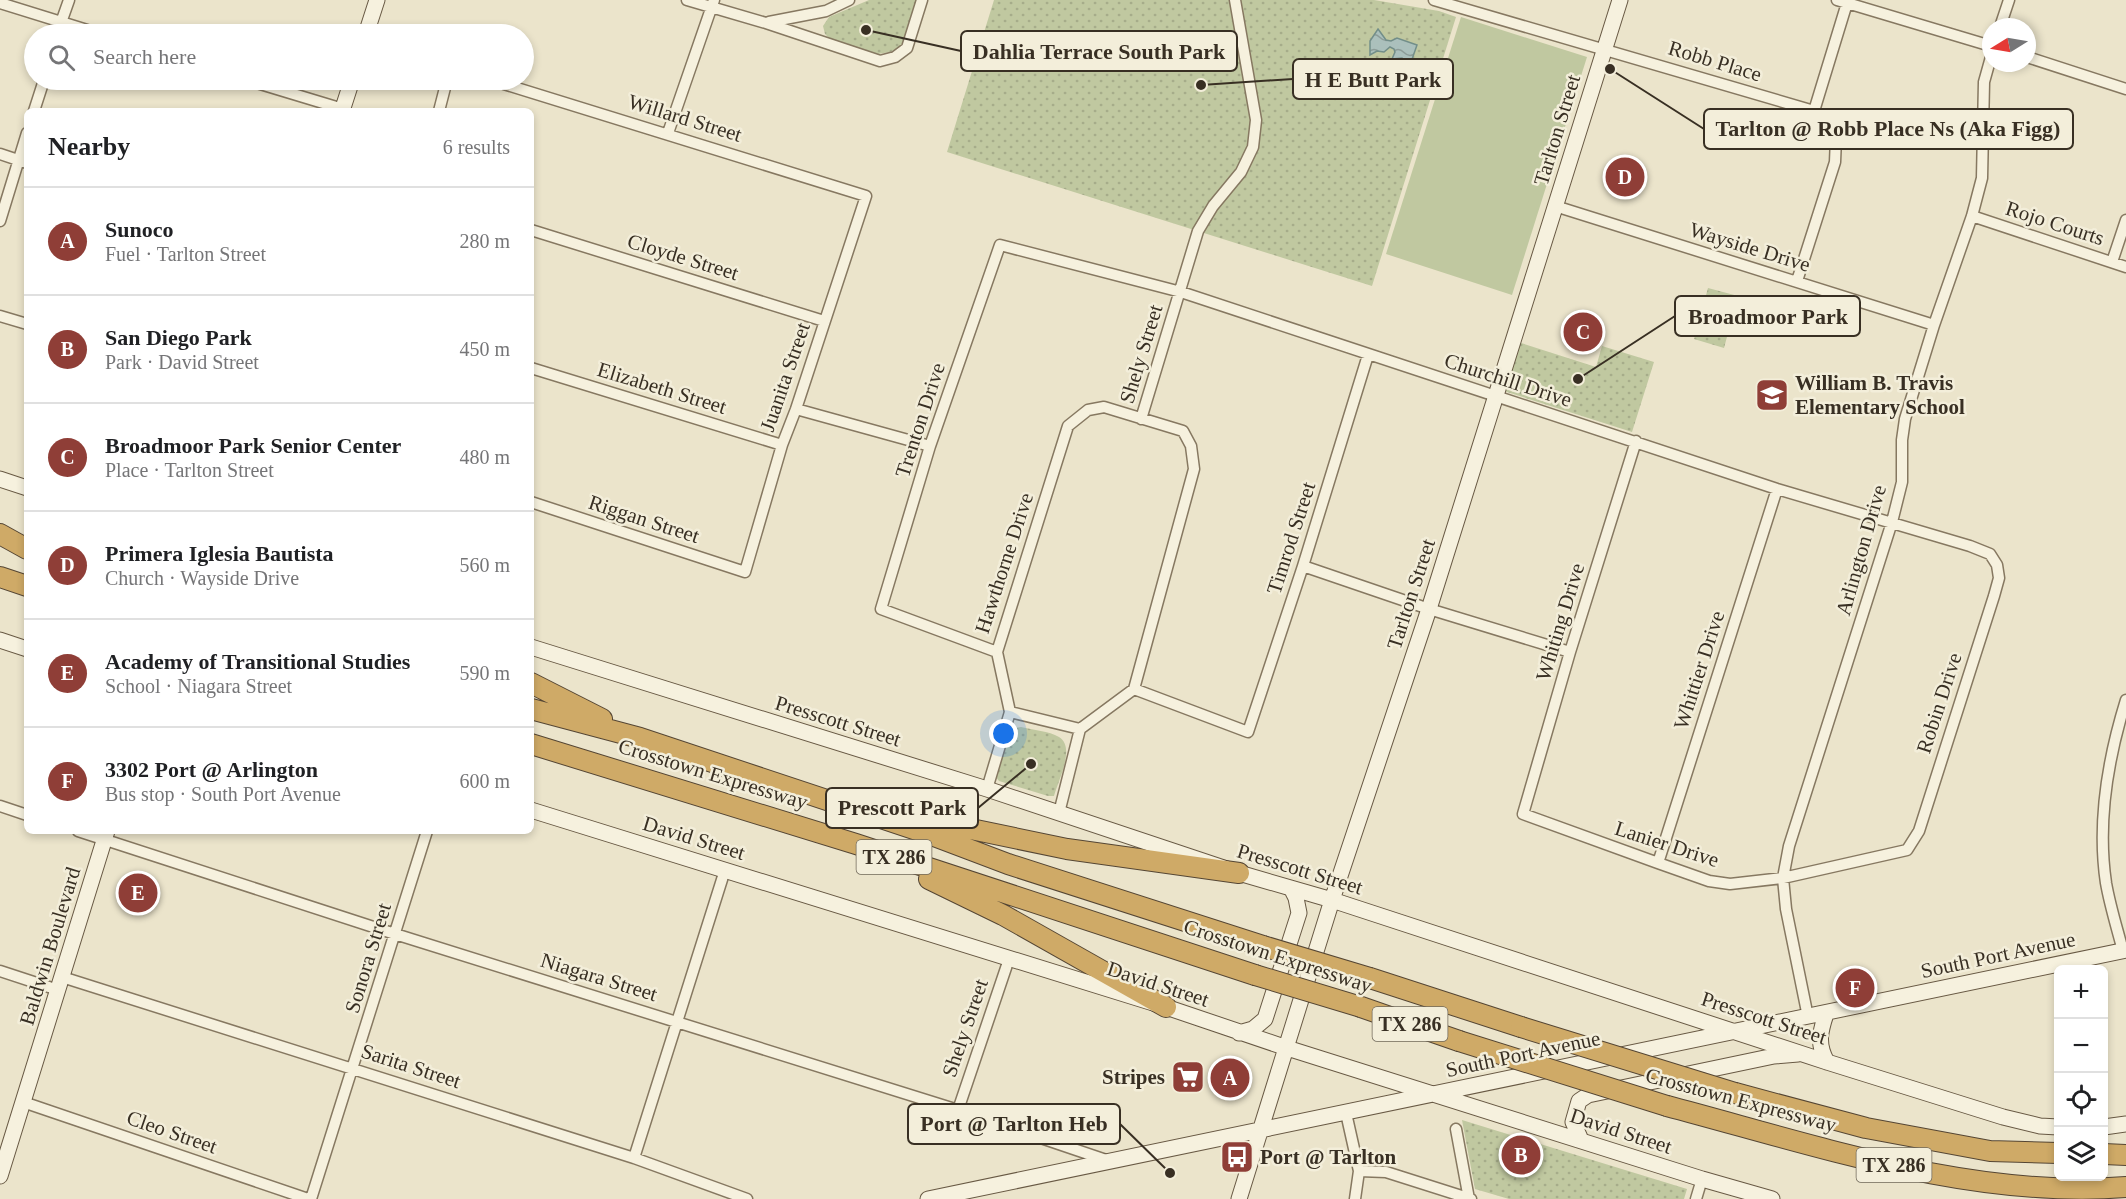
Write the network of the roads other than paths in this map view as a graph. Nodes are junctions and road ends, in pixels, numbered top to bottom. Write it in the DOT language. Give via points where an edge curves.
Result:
graph roads {
  1 [pos="69,0"];
  2 [pos="377,0"];
  3 [pos="687,0"];
  4 [pos="849,0"];
  5 [pos="922,0"];
  6 [pos="1235,0"];
  7 [pos="1434,0"];
  8 [pos="1620,0"];
  9 [pos="2009,0"];
  10 [pos="1842,2"];
  11 [pos="0,3"];
  12 [pos="713,4"];
  13 [pos="2003,18"];
  14 [pos="61,23"];
  15 [pos="766,23"];
  16 [pos="65,24"];
  17 [pos="369,24"];
  18 [pos="1982,43"];
  19 [pos="1604,49"];
  20 [pos="2036,60"];
  21 [pos="1987,72"];
  22 [pos="2126,89"];
  23 [pos="41,90"];
  24 [pos="279,90"];
  25 [pos="349,90"];
  26 [pos="444,90"];
  27 [pos="524,90"];
  28 [pos="35,108"];
  29 [pos="337,108"];
  30 [pos="344,108"];
  31 [pos="440,108"];
  32 [pos="1814,111"];
  33 [pos="668,134"];
  34 [pos="0,154"];
  35 [pos="23,162"];
  36 [pos="866,195"];
  37 [pos="1555,206"];
  38 [pos="1972,216"];
  39 [pos="2126,219"];
  40 [pos="0,221"];
  41 [pos="534,231"];
  42 [pos="1000,245"];
  43 [pos="2112,262"];
  44 [pos="2126,267"];
  45 [pos="1797,281"];
  46 [pos="1181,292"];
  47 [pos="0,316"];
  48 [pos="824,321"];
  49 [pos="24,323"];
  50 [pos="1934,325"];
  51 [pos="1368,355"];
  52 [pos="534,369"];
  53 [pos="1495,397"];
  54 [pos="796,409"];
  55 [pos="1141,419"];
  56 [pos="1636,441"];
  57 [pos="782,445"];
  58 [pos="930,446"];
  59 [pos="0,479"];
  60 [pos="24,487"];
  61 [pos="1777,489"];
  62 [pos="534,503"];
  63 [pos="1892,522"];
  64 [pos="0,534"];
  65 [pos="0,546"];
  66 [pos="24,547"];
  67 [pos="24,554"];
  68 [pos="1997,565"];
  69 [pos="1303,566"];
  70 [pos="745,572"];
  71 [pos="0,577"];
  72 [pos="24,585"];
  73 [pos="0,592"];
  74 [pos="24,597"];
  75 [pos="1429,609"];
  76 [pos="0,640"];
  77 [pos="24,648"];
  78 [pos="534,648"];
  79 [pos="997,652"];
  80 [pos="1570,652"];
  81 [pos="534,685"];
  82 [pos="1134,689"];
  83 [pos="2126,700"];
  84 [pos="534,710"];
  85 [pos="1010,712"];
  86 [pos="1080,729"];
  87 [pos="640,738"];
  88 [pos="534,745"];
  89 [pos="534,754"];
  90 [pos="606,766"];
  91 [pos="987,789"];
  92 [pos="825,799"];
  93 [pos="0,806"];
  94 [pos="534,811"];
  95 [pos="1059,813"];
  96 [pos="24,814"];
  97 [pos="1523,814"];
  98 [pos="426,834"];
  99 [pos="106,835"];
  100 [pos="864,848"];
  101 [pos="1907,850"];
  102 [pos="1658,863"];
  103 [pos="725,870"];
  104 [pos="1239,873"];
  105 [pos="1783,878"];
  106 [pos="1291,888"];
  107 [pos="1332,900"];
  108 [pos="395,934"];
  109 [pos="2124,950"];
  110 [pos="1009,959"];
  111 [pos="0,971"];
  112 [pos="60,983"];
  113 [pos="1166,1007"];
  114 [pos="1826,1014"];
  115 [pos="1808,1017"];
  116 [pos="676,1021"];
  117 [pos="1736,1030"];
  118 [pos="1239,1033"];
  119 [pos="1287,1048"];
  120 [pos="1807,1055"];
  121 [pos="1827,1062"];
  122 [pos="354,1069"];
  123 [pos="1435,1094"];
  124 [pos="23,1102"];
  125 [pos="958,1110"];
  126 [pos="1346,1113"];
  127 [pos="2126,1124"];
  128 [pos="2108,1126"];
  129 [pos="2054,1127"];
  130 [pos="1456,1129"];
  131 [pos="1261,1130"];
  132 [pos="1581,1140"];
  133 [pos="2054,1153"];
  134 [pos="2108,1154"];
  135 [pos="2126,1155"];
  136 [pos="3,1156"];
  137 [pos="634,1158"];
  138 [pos="1109,1161"];
  139 [pos="1359,1171"];
  140 [pos="0,1176"];
  141 [pos="1702,1179"];
  142 [pos="2126,1187"];
  143 [pos="310,1199"];
  144 [pos="747,1199"];
  145 [pos="928,1199"];
  146 [pos="1239,1199"];
  147 [pos="1355,1199"];
  148 [pos="1470,1199"];
  149 [pos="1696,1199"];
  150 [pos="1772,1199"];
  1 -- 14 [label="street"];
  2 -- 17 [label="main road"];
  3 -- 12 [label="street"];
  4 -- 15 [label="street" via="826,11"];
  5 -- 15 [label="street" via="907,48 880,61"];
  6 -- 46 [label="street, Shely Street" via="1256,120 1253,147 1241,172 1198,231"];
  7 -- 19 [label="street, Robb Place"];
  8 -- 19 [label="main road, Tarlton Street"];
  9 -- 13 [label="street"];
  10 -- 18 [label="street"];
  10 -- 32 [label="street"];
  11 -- 14 [label="street"];
  12 -- 15 [label="street"];
  12 -- 33 [label="street"];
  14 -- 16 [label="street"];
  19 -- 32 [label="street, Robb Place"];
  19 -- 37 [label="main road, Tarlton Street"];
  20 -- 22 [label="street"];
  21 -- 38 [label="street, Arlington Drive" via="1982,178"];
  23 -- 28 [label="street"];
  24 -- 29 [label="street"];
  25 -- 30 [label="main road"];
  26 -- 31 [label="street"];
  27 -- 33 [label="street, Willard Street"];
  32 -- 45 [label="street" via="1831,122 1836,138 1835,162"];
  33 -- 36 [label="street, Willard Street"];
  34 -- 35 [label="street"];
  35 -- 40 [label="street"];
  36 -- 48 [label="street, Juanita Street"];
  37 -- 45 [label="street, Wayside Drive"];
  37 -- 53 [label="main road, Tarlton Street"];
  38 -- 43 [label="street, Rojo Courts"];
  38 -- 50 [label="street, Arlington Drive"];
  39 -- 43 [label="street"];
  41 -- 48 [label="street, Cloyde Street"];
  42 -- 46 [label="street, Churchill Drive"];
  42 -- 58 [label="street, Trenton Drive"];
  43 -- 44 [label="street, Rojo Courts"];
  45 -- 50 [label="street, Wayside Drive"];
  46 -- 51 [label="street, Churchill Drive"];
  46 -- 55 [label="street, Shely Street"];
  47 -- 49 [label="street"];
  48 -- 54 [label="street, Juanita Street"];
  50 -- 63 [label="street, Arlington Drive" via="1905,419 1902,482"];
  51 -- 53 [label="street, Churchill Drive"];
  51 -- 69 [label="street, Timrod Street"];
  52 -- 57 [label="street, Elizabeth Street"];
  53 -- 56 [label="street, Churchill Drive"];
  53 -- 75 [label="main road, Tarlton Street"];
  54 -- 57 [label="street, Juanita Street"];
  54 -- 58 [label="street"];
  55 -- 79 [label="street, Hawthorne Drive" via="1104,407 1088,410 1068,426"];
  55 -- 82 [label="street, Shely Street" via="1183,431 1191,446 1194,469"];
  56 -- 61 [label="street, Churchill Drive"];
  56 -- 80 [label="street, Whiting Drive"];
  57 -- 70 [label="street, Juanita Street"];
  58 -- 79 [label="street, Trenton Drive" via="881,609"];
  59 -- 60 [label="main road"];
  61 -- 63 [label="street, Churchill Drive"];
  61 -- 102 [label="street, Whittier Drive"];
  62 -- 70 [label="street, Riggan Street"];
  63 -- 68 [label="street, Churchill Drive" via="1990,554"];
  63 -- 105 [label="street, Arlington Drive" via="1789,846"];
  64 -- 66 [label="highway"];
  65 -- 67 [label="highway"];
  68 -- 101 [label="street, Robin Drive" via="1999,578 1990,607 1919,831"];
  69 -- 75 [label="street"];
  69 -- 82 [label="street, Timrod Street" via="1248,732"];
  71 -- 72 [label="highway"];
  73 -- 74 [label="highway"];
  75 -- 80 [label="street"];
  75 -- 107 [label="main road, Tarlton Street"];
  76 -- 77 [label="main road"];
  78 -- 91 [label="main road, Presscott Street"];
  79 -- 85 [label="street, Hawthorne Drive"];
  80 -- 97 [label="street, Whiting Drive"];
  81 -- 87 [label="highway"];
  82 -- 86 [label="street"];
  83 -- 109 [label="street" via="2103,813 2106,882"];
  84 -- 87 [label="highway, Crosstown Expressway / TX 286"];
  85 -- 86 [label="street"];
  85 -- 91 [label="street, Hawthorne Drive"];
  86 -- 95 [label="street"];
  87 -- 92 [label="highway, Crosstown Expressway / TX 286"];
  88 -- 90 [label="highway, Crosstown Expressway / TX 286"];
  89 -- 90 [label="highway"];
  90 -- 100 [label="highway, Crosstown Expressway / TX 286"];
  91 -- 95 [label="main road, Presscott Street"];
  92 -- 104 [label="highway" via="1067,849"];
  92 -- 133 [label="highway, Crosstown Expressway / TX 286, bridge" via="1008,864 1735,1093 1866,1128 1990,1151"];
  93 -- 96 [label="street"];
  94 -- 103 [label="main road, David Street"];
  95 -- 104 [label="main road, Presscott Street"];
  97 -- 102 [label="street, Lanier Drive"];
  98 -- 108 [label="street, Sonora Street"];
  99 -- 108 [label="street, Niagara Street"];
  99 -- 112 [label="main road, Baldwin Boulevard"];
  100 -- 113 [label="highway" via="1003,915"];
  100 -- 142 [label="highway, Crosstown Expressway / TX 286, bridge" via="1667,1106 1877,1162 1970,1181 2044,1189"];
  101 -- 105 [label="street, Lanier Drive"];
  102 -- 105 [label="street, Lanier Drive" via="1730,884"];
  103 -- 110 [label="main road, David Street"];
  103 -- 116 [label="street"];
  104 -- 106 [label="main road, Presscott Street"];
  105 -- 115 [label="street, Arlington Drive"];
  106 -- 107 [label="main road, Presscott Street"];
  106 -- 118 [label="main road" via="1299,914 1265,1019 1253,1029"];
  107 -- 117 [label="main road, Presscott Street"];
  107 -- 119 [label="main road, Tarlton Street"];
  108 -- 116 [label="street, Niagara Street"];
  108 -- 122 [label="street, Sonora Street"];
  109 -- 114 [label="main road, South Port Avenue"];
  110 -- 113 [label="main road, David Street"];
  110 -- 125 [label="street, Shely Street"];
  111 -- 112 [label="street, Sarita Street"];
  112 -- 122 [label="street, Sarita Street"];
  112 -- 124 [label="main road, Baldwin Boulevard"];
  113 -- 118 [label="main road, David Street"];
  114 -- 115 [label="main road, South Port Avenue"];
  114 -- 121 [label="main road" via="1820,1046"];
  115 -- 117 [label="main road, South Port Avenue"];
  116 -- 125 [label="street, Niagara Street"];
  116 -- 137 [label="street"];
  117 -- 120 [label="main road, Presscott Street"];
  117 -- 123 [label="main road, South Port Avenue"];
  118 -- 119 [label="main road, David Street"];
  119 -- 123 [label="main road, David Street"];
  119 -- 131 [label="main road, Tarlton Street"];
  120 -- 121 [label="main road, Presscott Street"];
  120 -- 132 [label="main road" via="1774,1056 1588,1095 1579,1101 1573,1122"];
  121 -- 129 [label="main road, Presscott Street" via="2003,1117"];
  122 -- 137 [label="street, Sarita Street"];
  122 -- 143 [label="street, Sonora Street"];
  123 -- 126 [label="main road, South Port Avenue"];
  123 -- 132 [label="main road, David Street"];
  124 -- 136 [label="main road, Baldwin Boulevard"];
  124 -- 143 [label="street, Cleo Street"];
  125 -- 138 [label="street, Niagara Street"];
  126 -- 131 [label="main road, South Port Avenue"];
  126 -- 139 [label="street"];
  127 -- 128 [label="main road"];
  130 -- 148 [label="street"];
  131 -- 138 [label="main road, South Port Avenue"];
  131 -- 146 [label="main road, Tarlton Street"];
  132 -- 141 [label="main road, David Street"];
  134 -- 135 [label="highway"];
  136 -- 140 [label="main road, Baldwin Boulevard"];
  137 -- 144 [label="street, Sarita Street"];
  138 -- 145 [label="main road, South Port Avenue"];
  139 -- 147 [label="street"];
  139 -- 148 [label="street" via="1386,1172"];
  141 -- 149 [label="street"];
  141 -- 150 [label="main road, David Street"];
}
